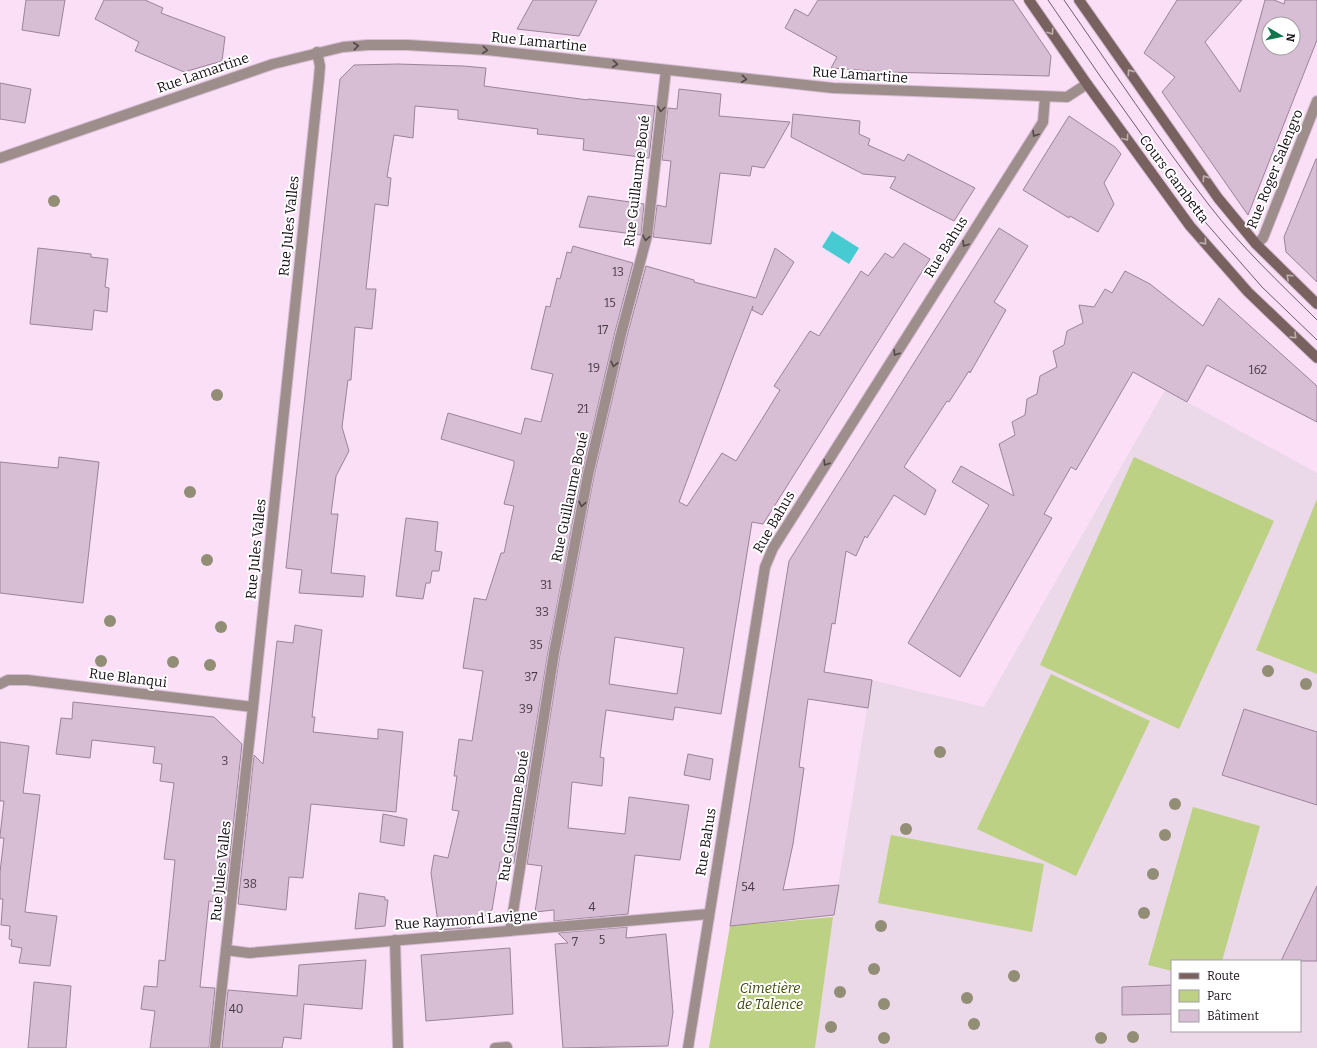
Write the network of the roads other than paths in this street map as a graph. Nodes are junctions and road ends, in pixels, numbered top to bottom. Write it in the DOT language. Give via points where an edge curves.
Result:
graph roads {
  1 [pos="1029,0"];
  2 [pos="1079,0"];
  3 [pos="317,52"];
  4 [pos="666,70"];
  5 [pos="1087,84"];
  6 [pos="1045,97"];
  7 [pos="1317,101"];
  8 [pos="0,158"];
  9 [pos="1256,244"];
  10 [pos="1317,304"];
  11 [pos="1317,358"];
  12 [pos="0,684"];
  13 [pos="253,707"];
  14 [pos="709,914"];
  15 [pos="510,931"];
  16 [pos="395,940"];
  17 [pos="226,950"];
  18 [pos="507,1047"];
  19 [pos="215,1048"];
  20 [pos="398,1048"];
  21 [pos="495,1048"];
  22 [pos="688,1048"];
  1 -- 5 [label="main road, Cours Gambetta, one-way"];
  9 -- 2 [label="main road, Cours Gambetta, one-way" via="1218,198"];
  3 -- 4 [label="street, Rue Lamartine, one-way" via="368,45 408,45 487,50"];
  3 -- 8 [label="street, Rue Lamartine" via="273,64"];
  3 -- 13 [label="street, Rue Jules Valles" via="319,78"];
  4 -- 6 [label="street, Rue Lamartine, one-way" via="833,88"];
  4 -- 15 [label="street, Rue Guillaume Boué, one-way" via="647,236 588,476 554,654"];
  5 -- 6 [label="street, Rue Lamartine" via="1067,97"];
  5 -- 11 [label="main road, Cours Gambetta, one-way" via="1190,226 1248,292"];
  6 -- 14 [label="street, Rue Bahus, one-way" via="1042,122 773,548 765,567"];
  7 -- 9 [label="street, Rue Roger Salengro" via="1266,231"];
  10 -- 9 [label="main road, Cours Gambetta, one-way"];
  12 -- 13 [label="street, Rue Blanqui" via="8,680 27,680"];
  13 -- 17 [label="street, Rue Jules Valles"];
  14 -- 15 [label="street, Rue Raymond Lavigne"];
  14 -- 22 [label="street, Rue Bahus"];
  15 -- 16 [label="street, Rue Raymond Lavigne"];
  16 -- 17 [label="street, Rue Raymond Lavigne" via="249,953"];
  16 -- 20 [label="street"];
  17 -- 19 [label="street, Rue Jules Valles"];
  18 -- 21 [label="street"];
}
